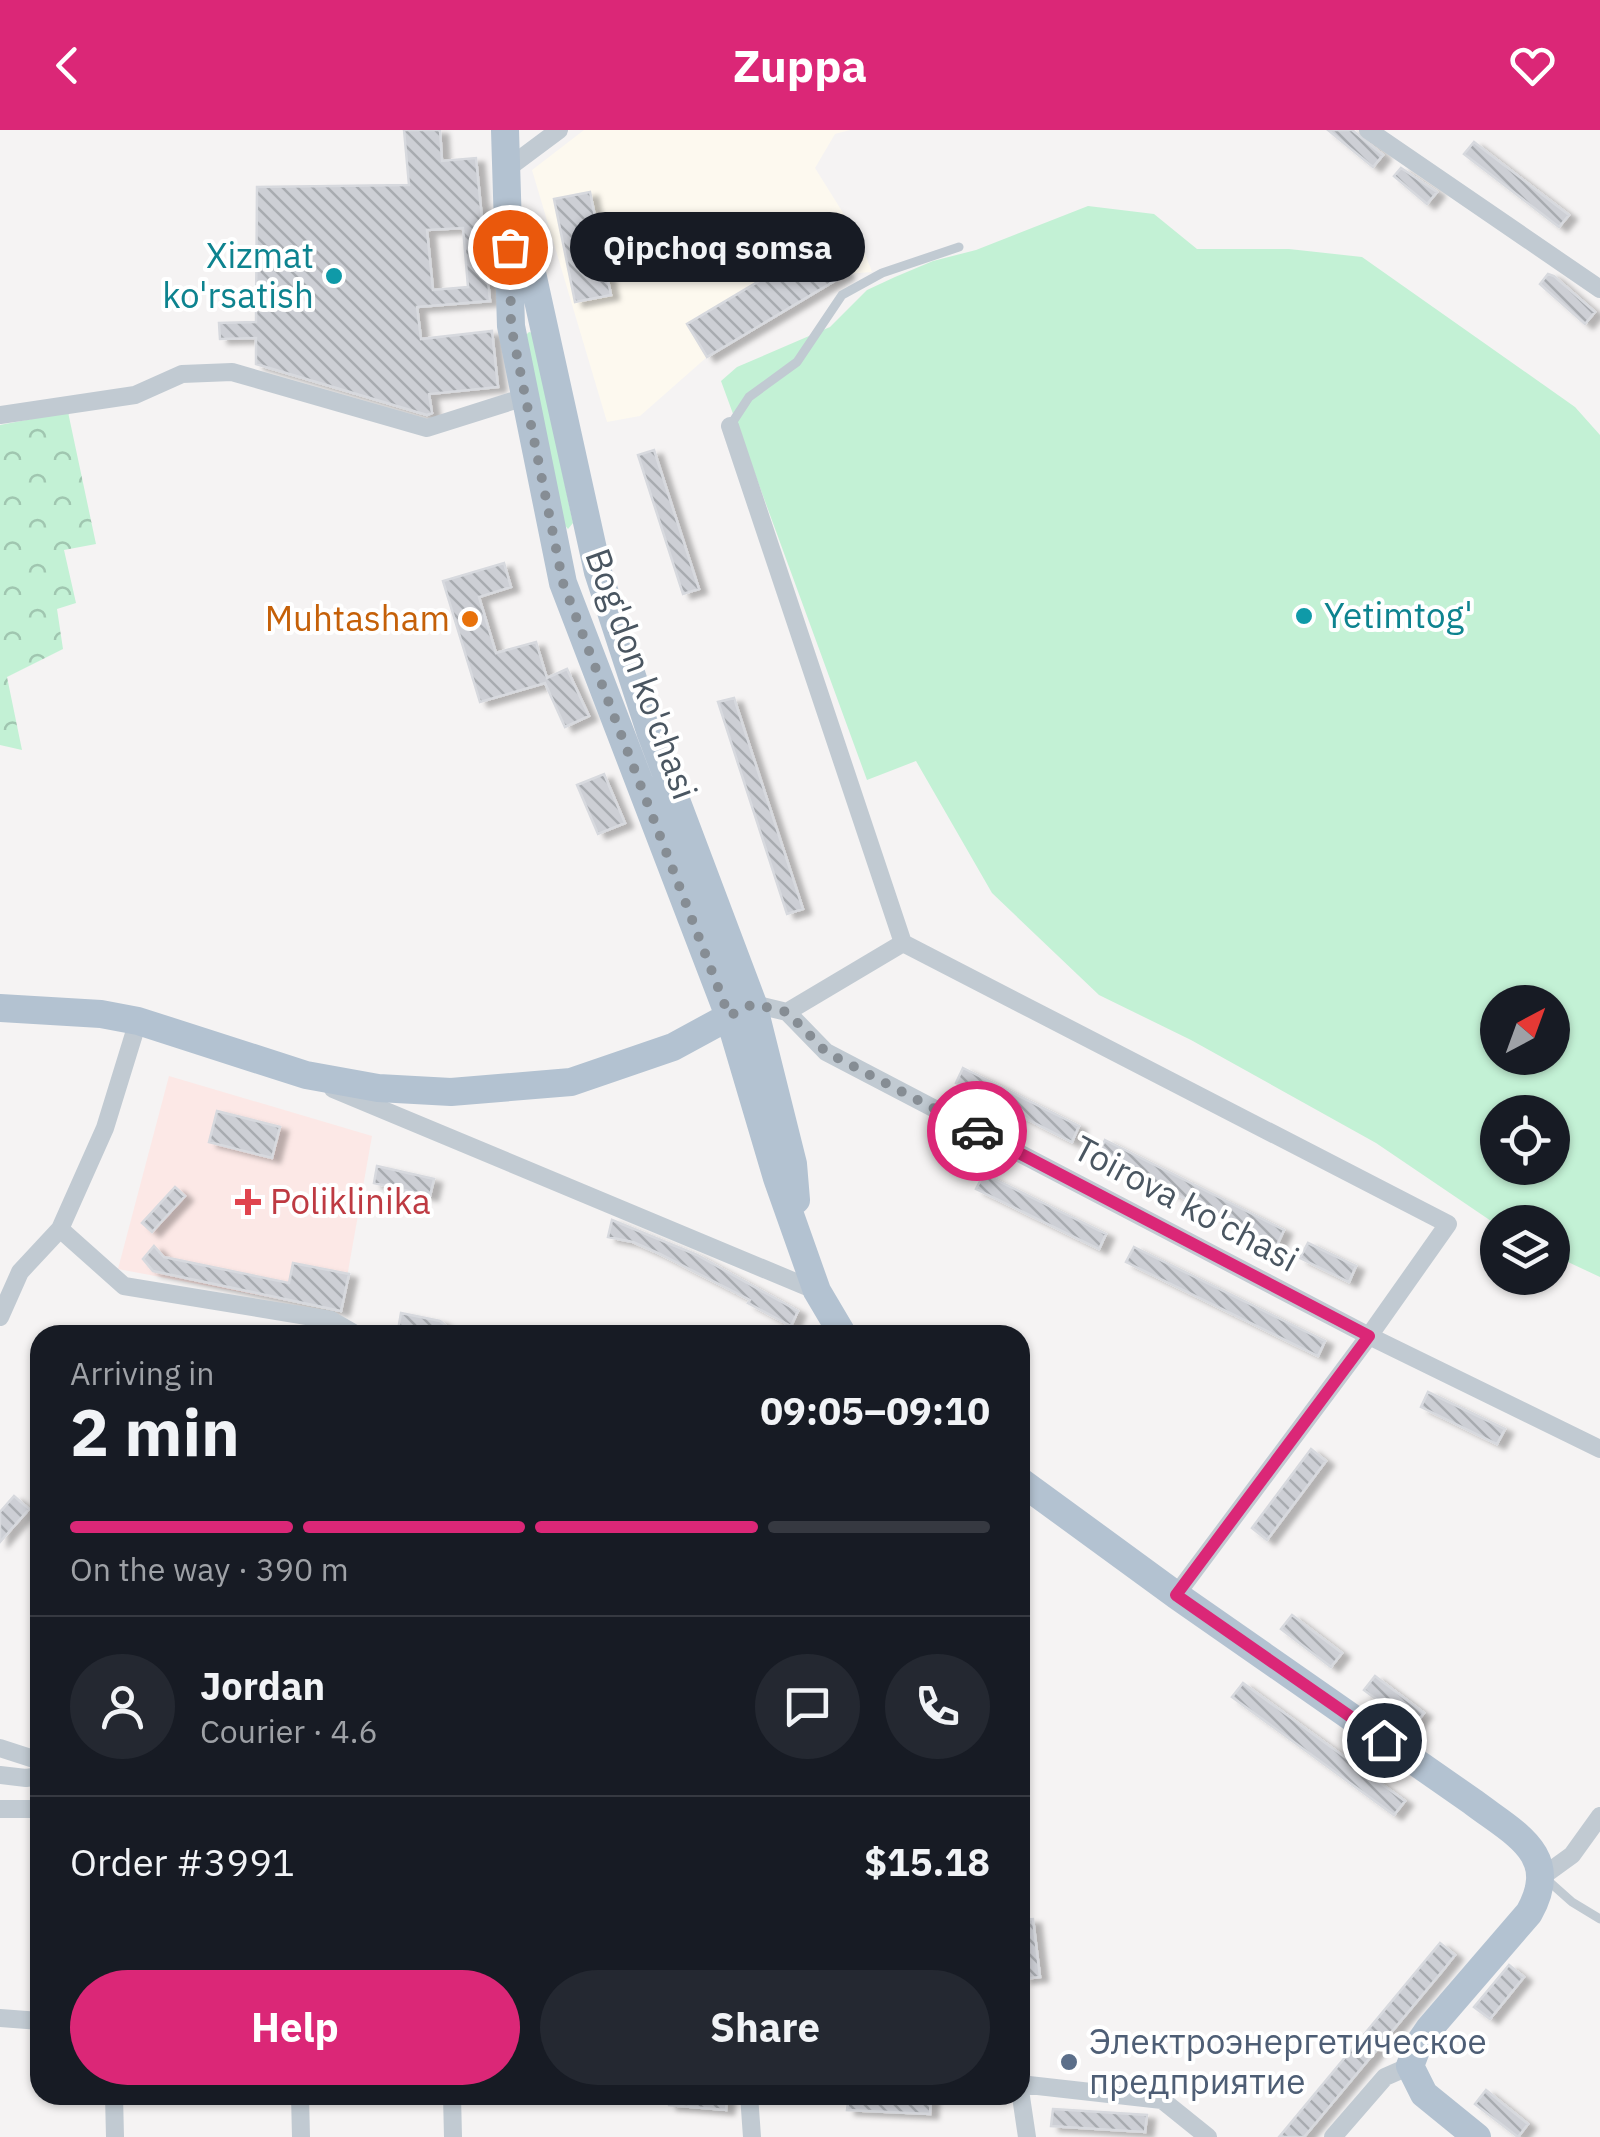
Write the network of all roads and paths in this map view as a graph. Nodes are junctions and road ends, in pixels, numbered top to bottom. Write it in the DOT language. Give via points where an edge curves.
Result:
graph roads {
  1 [pos="505,130"];
  2 [pos="559,130"];
  3 [pos="1368,130"];
  4 [pos="508,168"];
  5 [pos="959,246"];
  6 [pos="1600,288"];
  7 [pos="524,398"];
  8 [pos="0,415"];
  9 [pos="730,426"];
  10 [pos="598,572"];
  11 [pos="563,583"];
  12 [pos="903,943"];
  13 [pos="0,1008"];
  14 [pos="741,1010"];
  15 [pos="787,1012"];
  16 [pos="138,1022"];
  17 [pos="282,1068"];
  18 [pos="60,1230"];
  19 [pos="817,1290"];
  20 [pos="0,1317"];
  21 [pos="339,1325"];
  22 [pos="834,1325"];
  23 [pos="1369,1336"];
  24 [pos="1600,1449"];
  25 [pos="1030,1487"];
  26 [pos="1176,1595"];
  27 [pos="0,1748"];
  28 [pos="30,1758"];
  29 [pos="0,1775"];
  30 [pos="30,1777"];
  31 [pos="0,1809"];
  32 [pos="30,1809"];
  33 [pos="1600,1816"];
  34 [pos="1542,1876"];
  35 [pos="1600,1920"];
  36 [pos="0,2018"];
  37 [pos="30,2020"];
  38 [pos="1410,2066"];
  39 [pos="1030,2088"];
  40 [pos="114,2105"];
  41 [pos="300,2105"];
  42 [pos="452,2105"];
  43 [pos="750,2105"];
  44 [pos="1023,2105"];
  45 [pos="115,2137"];
  46 [pos="301,2137"];
  47 [pos="453,2137"];
  48 [pos="752,2137"];
  49 [pos="1027,2137"];
  50 [pos="1208,2137"];
  51 [pos="1333,2137"];
  52 [pos="1476,2137"];
  1 -- 4 [label="main road, Bog'don ko'chasi"];
  2 -- 4 [label="street"];
  3 -- 6 [label="street"];
  4 -- 7 [label="main road, Bog'don ko'chasi" via="511,326"];
  4 -- 10 [label="main road, Bog'don ko'chasi"];
  5 -- 9 [label="lane" via="842,295 797,362 749,397"];
  7 -- 8 [label="street" via="427,428 232,372 182,374 135,395"];
  7 -- 11 [label="main road, Bog'don ko'chasi"];
  9 -- 12 [label="street"];
  10 -- 11 [label="main road" via="575,562"];
  10 -- 14 [label="main road, Bog'don ko'chasi"];
  11 -- 14 [label="main road, Bog'don ko'chasi"];
  12 -- 15 [label="street"];
  12 -- 23 [label="street" via="1448,1224"];
  13 -- 16 [label="main road"];
  14 -- 15 [label="street"];
  14 -- 17 [label="main road" via="664,1051 547,1086 403,1090"];
  14 -- 19 [label="main road" via="793,1164 797,1234"];
  15 -- 23 [label="street, Toirova ko'chasi" via="826,1052"];
  16 -- 17 [label="main road"];
  16 -- 18 [label="street" via="105,1128"];
  17 -- 19 [label="street"];
  18 -- 20 [label="street" via="20,1272"];
  18 -- 21 [label="street" via="124,1286"];
  19 -- 22 [label="main road"];
  23 -- 24 [label="street, Toirova ko'chasi"];
  23 -- 26 [label="street"];
  25 -- 26 [label="main road"];
  26 -- 34 [label="main road" via="1473,1802 1526,1844"];
  27 -- 28 [label="street"];
  29 -- 30 [label="street"];
  31 -- 32 [label="street"];
  33 -- 34 [label="street" via="1572,1855"];
  34 -- 35 [label="lane"];
  34 -- 38 [label="main road" via="1529,1913 1429,2029"];
  36 -- 37 [label="street"];
  38 -- 51 [label="street" via="1385,2077"];
  38 -- 52 [label="main road" via="1424,2094"];
  39 -- 50 [label="street" via="1162,2100"];
  40 -- 45 [label="street"];
  41 -- 46 [label="street"];
  42 -- 47 [label="street"];
  43 -- 48 [label="street"];
  44 -- 49 [label="street"];
}
